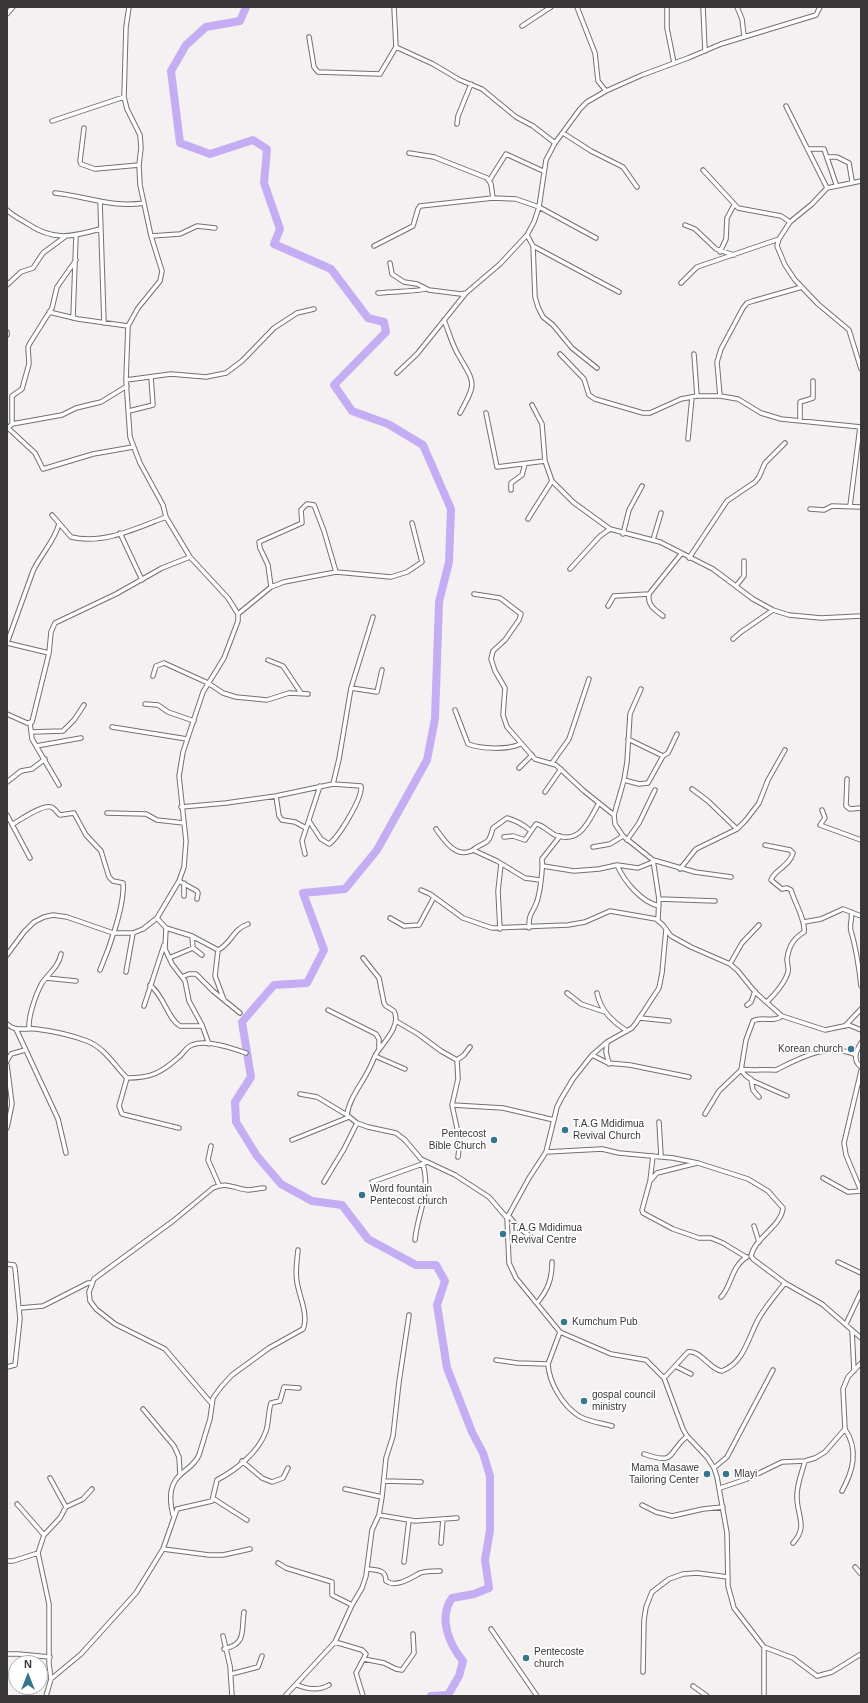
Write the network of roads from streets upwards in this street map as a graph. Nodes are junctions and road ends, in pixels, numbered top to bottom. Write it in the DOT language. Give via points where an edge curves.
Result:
graph roads {
  1 [pos="13,7"];
  2 [pos="130,7"];
  3 [pos="394,7"];
  4 [pos="551,7"];
  5 [pos="667,7"];
  6 [pos="703,7"];
  7 [pos="737,7"];
  8 [pos="820,7"];
  9 [pos="578,8"];
  10 [pos="7,14"];
  11 [pos="522,26"];
  12 [pos="744,36"];
  13 [pos="309,37"];
  14 [pos="396,47"];
  15 [pos="705,51"];
  16 [pos="674,63"];
  17 [pos="471,84"];
  18 [pos="606,91"];
  19 [pos="124,97"];
  20 [pos="786,106"];
  21 [pos="52,121"];
  22 [pos="457,124"];
  23 [pos="84,128"];
  24 [pos="563,133"];
  25 [pos="555,143"];
  26 [pos="808,149"];
  27 [pos="409,153"];
  28 [pos="827,157"];
  29 [pos="139,165"];
  30 [pos="543,170"];
  31 [pos="703,170"];
  32 [pos="489,181"];
  33 [pos="852,181"];
  34 [pos="861,181"];
  35 [pos="836,184"];
  36 [pos="638,187"];
  37 [pos="827,188"];
  38 [pos="55,193"];
  39 [pos="493,198"];
  40 [pos="100,202"];
  41 [pos="144,203"];
  42 [pos="734,205"];
  43 [pos="539,207"];
  44 [pos="7,210"];
  45 [pos="790,222"];
  46 [pos="684,225"];
  47 [pos="215,228"];
  48 [pos="100,229"];
  49 [pos="527,235"];
  50 [pos="67,236"];
  51 [pos="76,236"];
  52 [pos="151,236"];
  53 [pos="596,238"];
  54 [pos="779,239"];
  55 [pos="374,246"];
  56 [pos="533,246"];
  57 [pos="720,252"];
  58 [pos="736,255"];
  59 [pos="76,260"];
  60 [pos="390,263"];
  61 [pos="681,283"];
  62 [pos="7,285"];
  63 [pos="802,287"];
  64 [pos="425,289"];
  65 [pos="619,292"];
  66 [pos="378,293"];
  67 [pos="466,293"];
  68 [pos="314,309"];
  69 [pos="49,312"];
  70 [pos="73,318"];
  71 [pos="444,320"];
  72 [pos="104,323"];
  73 [pos="128,326"];
  74 [pos="560,354"];
  75 [pos="694,354"];
  76 [pos="597,368"];
  77 [pos="861,369"];
  78 [pos="397,373"];
  79 [pos="151,377"];
  80 [pos="126,380"];
  81 [pos="813,381"];
  82 [pos="126,386"];
  83 [pos="697,396"];
  84 [pos="720,396"];
  85 [pos="692,397"];
  86 [pos="532,405"];
  87 [pos="128,411"];
  88 [pos="460,413"];
  89 [pos="486,413"];
  90 [pos="800,420"];
  91 [pos="12,424"];
  92 [pos="860,427"];
  93 [pos="8,429"];
  94 [pos="688,439"];
  95 [pos="785,443"];
  96 [pos="133,447"];
  97 [pos="546,461"];
  98 [pos="525,464"];
  99 [pos="552,481"];
  100 [pos="642,486"];
  101 [pos="511,490"];
  102 [pos="850,506"];
  103 [pos="861,507"];
  104 [pos="810,509"];
  105 [pos="661,513"];
  106 [pos="52,515"];
  107 [pos="166,517"];
  108 [pos="528,519"];
  109 [pos="412,523"];
  110 [pos="59,524"];
  111 [pos="610,529"];
  112 [pos="120,533"];
  113 [pos="623,534"];
  114 [pos="653,540"];
  115 [pos="681,554"];
  116 [pos="190,557"];
  117 [pos="689,558"];
  118 [pos="744,561"];
  119 [pos="570,569"];
  120 [pos="336,572"];
  121 [pos="142,580"];
  122 [pos="736,586"];
  123 [pos="271,587"];
  124 [pos="474,594"];
  125 [pos="649,594"];
  126 [pos="608,606"];
  127 [pos="773,610"];
  128 [pos="238,614"];
  129 [pos="663,616"];
  130 [pos="861,616"];
  131 [pos="373,617"];
  132 [pos="734,640"];
  133 [pos="7,643"];
  134 [pos="49,653"];
  135 [pos="268,660"];
  136 [pos="382,670"];
  137 [pos="153,676"];
  138 [pos="589,679"];
  139 [pos="208,683"];
  140 [pos="351,688"];
  141 [pos="641,689"];
  142 [pos="301,693"];
  143 [pos="308,694"];
  144 [pos="145,704"];
  145 [pos="84,705"];
  146 [pos="455,710"];
  147 [pos="7,714"];
  148 [pos="194,721"];
  149 [pos="30,723"];
  150 [pos="112,727"];
  151 [pos="31,732"];
  152 [pos="677,734"];
  153 [pos="81,738"];
  154 [pos="187,739"];
  155 [pos="628,740"];
  156 [pos="520,744"];
  157 [pos="36,746"];
  158 [pos="785,750"];
  159 [pos="532,755"];
  160 [pos="663,756"];
  161 [pos="45,760"];
  162 [pos="552,763"];
  163 [pos="518,768"];
  164 [pos="561,769"];
  165 [pos="848,779"];
  166 [pos="624,780"];
  167 [pos="7,782"];
  168 [pos="333,784"];
  169 [pos="59,785"];
  170 [pos="320,786"];
  171 [pos="692,789"];
  172 [pos="655,790"];
  173 [pos="545,792"];
  174 [pos="276,796"];
  175 [pos="599,803"];
  176 [pos="181,807"];
  177 [pos="861,808"];
  178 [pos="822,810"];
  179 [pos="107,813"];
  180 [pos="7,815"];
  181 [pos="614,815"];
  182 [pos="309,821"];
  183 [pos="184,823"];
  184 [pos="13,824"];
  185 [pos="306,828"];
  186 [pos="436,829"];
  187 [pos="737,829"];
  188 [pos="531,831"];
  189 [pos="560,836"];
  190 [pos="623,836"];
  191 [pos="504,837"];
  192 [pos="628,840"];
  193 [pos="861,840"];
  194 [pos="765,845"];
  195 [pos="593,847"];
  196 [pos="473,850"];
  197 [pos="305,854"];
  198 [pos="30,858"];
  199 [pos="653,861"];
  200 [pos="501,864"];
  201 [pos="617,865"];
  202 [pos="543,866"];
  203 [pos="680,869"];
  204 [pos="731,877"];
  205 [pos="540,880"];
  206 [pos="180,881"];
  207 [pos="184,883"];
  208 [pos="421,890"];
  209 [pos="184,896"];
  210 [pos="434,897"];
  211 [pos="197,899"];
  212 [pos="659,899"];
  213 [pos="715,901"];
  214 [pos="659,906"];
  215 [pos="852,912"];
  216 [pos="861,916"];
  217 [pos="157,918"];
  218 [pos="390,918"];
  219 [pos="658,920"];
  220 [pos="804,922"];
  221 [pos="248,924"];
  222 [pos="759,925"];
  223 [pos="166,928"];
  224 [pos="529,928"];
  225 [pos="500,929"];
  226 [pos="666,930"];
  227 [pos="113,933"];
  228 [pos="133,933"];
  229 [pos="192,936"];
  230 [pos="164,945"];
  231 [pos="193,948"];
  232 [pos="218,950"];
  233 [pos="61,954"];
  234 [pos="7,955"];
  235 [pos="202,955"];
  236 [pos="169,958"];
  237 [pos="364,958"];
  238 [pos="730,964"];
  239 [pos="100,970"];
  240 [pos="126,972"];
  241 [pos="46,978"];
  242 [pos="182,978"];
  243 [pos="76,981"];
  244 [pos="150,985"];
  245 [pos="861,986"];
  246 [pos="755,991"];
  247 [pos="568,993"];
  248 [pos="597,993"];
  249 [pos="224,1000"];
  250 [pos="767,1002"];
  251 [pos="747,1005"];
  252 [pos="144,1006"];
  253 [pos="861,1009"];
  254 [pos="328,1010"];
  255 [pos="606,1012"];
  256 [pos="240,1013"];
  257 [pos="782,1016"];
  258 [pos="640,1018"];
  259 [pos="396,1021"];
  260 [pos="669,1021"];
  261 [pos="7,1024"];
  262 [pos="202,1026"];
  263 [pos="845,1026"];
  264 [pos="29,1029"];
  265 [pos="16,1030"];
  266 [pos="861,1030"];
  267 [pos="627,1031"];
  268 [pos="607,1042"];
  269 [pos="861,1043"];
  270 [pos="209,1044"];
  271 [pos="470,1048"];
  272 [pos="25,1050"];
  273 [pos="378,1050"];
  274 [pos="246,1054"];
  275 [pos="856,1055"];
  276 [pos="375,1056"];
  277 [pos="592,1056"];
  278 [pos="458,1060"];
  279 [pos="7,1061"];
  280 [pos="7,1064"];
  281 [pos="609,1064"];
  282 [pos="861,1067"];
  283 [pos="405,1069"];
  284 [pos="741,1069"];
  285 [pos="861,1071"];
  286 [pos="689,1077"];
  287 [pos="127,1078"];
  288 [pos="751,1079"];
  289 [pos="300,1094"];
  290 [pos="787,1096"];
  291 [pos="759,1097"];
  292 [pos="452,1105"];
  293 [pos="705,1114"];
  294 [pos="348,1116"];
  295 [pos="554,1120"];
  296 [pos="357,1122"];
  297 [pos="659,1122"];
  298 [pos="7,1128"];
  299 [pos="179,1128"];
  300 [pos="292,1140"];
  301 [pos="211,1146"];
  302 [pos="546,1152"];
  303 [pos="66,1153"];
  304 [pos="653,1156"];
  305 [pos="661,1156"];
  306 [pos="458,1157"];
  307 [pos="698,1163"];
  308 [pos="425,1164"];
  309 [pos="823,1178"];
  310 [pos="650,1181"];
  311 [pos="324,1182"];
  312 [pos="372,1182"];
  313 [pos="219,1185"];
  314 [pos="264,1188"];
  315 [pos="861,1191"];
  316 [pos="507,1216"];
  317 [pos="754,1226"];
  318 [pos="531,1237"];
  319 [pos="415,1240"];
  320 [pos="759,1242"];
  321 [pos="298,1250"];
  322 [pos="751,1256"];
  323 [pos="746,1257"];
  324 [pos="552,1262"];
  325 [pos="838,1262"];
  326 [pos="7,1264"];
  327 [pos="861,1273"];
  328 [pos="92,1283"];
  329 [pos="785,1283"];
  330 [pos="861,1292"];
  331 [pos="721,1297"];
  332 [pos="537,1303"];
  333 [pos="20,1308"];
  334 [pos="409,1315"];
  335 [pos="846,1324"];
  336 [pos="852,1330"];
  337 [pos="560,1332"];
  338 [pos="861,1338"];
  339 [pos="496,1360"];
  340 [pos="861,1363"];
  341 [pos="548,1364"];
  342 [pos="675,1366"];
  343 [pos="7,1367"];
  344 [pos="773,1370"];
  345 [pos="854,1371"];
  346 [pos="691,1374"];
  347 [pos="664,1378"];
  348 [pos="299,1388"];
  349 [pos="212,1404"];
  350 [pos="144,1409"];
  351 [pos="612,1426"];
  352 [pos="845,1429"];
  353 [pos="686,1436"];
  354 [pos="644,1454"];
  355 [pos="242,1461"];
  356 [pos="805,1461"];
  357 [pos="288,1468"];
  358 [pos="714,1468"];
  359 [pos="180,1475"];
  360 [pos="50,1478"];
  361 [pos="384,1481"];
  362 [pos="420,1482"];
  363 [pos="720,1488"];
  364 [pos="92,1489"];
  365 [pos="345,1489"];
  366 [pos="842,1491"];
  367 [pos="382,1497"];
  368 [pos="214,1499"];
  369 [pos="17,1504"];
  370 [pos="642,1505"];
  371 [pos="66,1507"];
  372 [pos="723,1507"];
  373 [pos="379,1515"];
  374 [pos="173,1516"];
  375 [pos="457,1518"];
  376 [pos="443,1519"];
  377 [pos="247,1520"];
  378 [pos="409,1520"];
  379 [pos="44,1535"];
  380 [pos="441,1543"];
  381 [pos="793,1543"];
  382 [pos="163,1549"];
  383 [pos="250,1549"];
  384 [pos="38,1553"];
  385 [pos="7,1561"];
  386 [pos="404,1562"];
  387 [pos="278,1563"];
  388 [pos="854,1567"];
  389 [pos="368,1569"];
  390 [pos="440,1571"];
  391 [pos="861,1574"];
  392 [pos="728,1577"];
  393 [pos="352,1605"];
  394 [pos="244,1612"];
  395 [pos="491,1629"];
  396 [pos="413,1634"];
  397 [pos="223,1636"];
  398 [pos="335,1642"];
  399 [pos="764,1647"];
  400 [pos="224,1649"];
  401 [pos="7,1654"];
  402 [pos="861,1654"];
  403 [pos="262,1656"];
  404 [pos="50,1657"];
  405 [pos="364,1659"];
  406 [pos="643,1672"];
  407 [pos="231,1674"];
  408 [pos="51,1679"];
  409 [pos="297,1685"];
  410 [pos="329,1685"];
  411 [pos="693,1686"];
  412 [pos="46,1696"];
  413 [pos="232,1696"];
  414 [pos="285,1696"];
  415 [pos="363,1696"];
  416 [pos="537,1696"];
  417 [pos="707,1696"];
  418 [pos="764,1696"];
  1 -- 10 [label="street"];
  2 -- 19 [label="street" via="126,27"];
  3 -- 14 [label="street"];
  4 -- 11 [label="street"];
  5 -- 16 [label="street" via="667,28"];
  6 -- 15 [label="street"];
  7 -- 12 [label="street" via="742,19"];
  8 -- 12 [label="street" via="816,15"];
  9 -- 18 [label="street" via="595,53 598,81"];
  12 -- 15 [label="street"];
  13 -- 14 [label="street" via="314,67 318,72 380,74"];
  14 -- 17 [label="street"];
  15 -- 16 [label="street"];
  16 -- 18 [label="street"];
  17 -- 22 [label="street"];
  17 -- 25 [label="street" via="486,92 516,117"];
  18 -- 24 [label="street" via="582,106"];
  19 -- 21 [label="street"];
  19 -- 29 [label="street" via="141,141"];
  20 -- 26 [label="street"];
  23 -- 29 [label="street" via="81,164 95,170"];
  24 -- 25 [label="street"];
  24 -- 36 [label="street" via="623,167"];
  25 -- 30 [label="street"];
  26 -- 28 [label="street" via="822,148"];
  26 -- 37 [label="street"];
  27 -- 32 [label="street" via="434,157 474,172"];
  28 -- 33 [label="street" via="837,157 849,163"];
  28 -- 35 [label="street"];
  29 -- 41 [label="street"];
  30 -- 32 [label="street" via="506,154"];
  30 -- 43 [label="street"];
  31 -- 42 [label="street"];
  32 -- 39 [label="street"];
  33 -- 34 [label="street"];
  33 -- 35 [label="street"];
  35 -- 37 [label="street"];
  37 -- 45 [label="street"];
  38 -- 40 [label="street"];
  39 -- 43 [label="street" via="516,199"];
  39 -- 55 [label="street" via="420,206 413,226"];
  40 -- 41 [label="street" via="121,205"];
  40 -- 48 [label="street"];
  41 -- 52 [label="street"];
  42 -- 45 [label="street" via="744,210 782,216"];
  42 -- 57 [label="street" via="727,218 726,239"];
  43 -- 49 [label="street"];
  43 -- 53 [label="street"];
  44 -- 50 [label="street" via="38,231"];
  45 -- 54 [label="street"];
  46 -- 57 [label="street" via="695,229"];
  47 -- 52 [label="street" via="197,226 180,234"];
  48 -- 51 [label="street"];
  48 -- 72 [label="street"];
  49 -- 56 [label="street"];
  49 -- 67 [label="street" via="500,264"];
  50 -- 51 [label="street"];
  50 -- 62 [label="street" via="43,253 33,268 21,272"];
  51 -- 59 [label="street"];
  52 -- 73 [label="street" via="162,271 161,276"];
  54 -- 58 [label="street"];
  54 -- 63 [label="street" via="777,246 781,256"];
  56 -- 65 [label="street"];
  56 -- 76 [label="street" via="535,297 543,317 572,348"];
  57 -- 58 [label="street"];
  58 -- 61 [label="street" via="697,268"];
  59 -- 69 [label="street" via="57,287"];
  59 -- 70 [label="street"];
  60 -- 64 [label="street" via="392,274"];
  63 -- 77 [label="street" via="849,330"];
  63 -- 84 [label="street" via="753,301 743,308 721,349 717,362"];
  64 -- 66 [label="street"];
  64 -- 67 [label="street"];
  67 -- 71 [label="street"];
  68 -- 79 [label="street" via="297,313 274,328 242,361 226,373 206,377 171,374"];
  69 -- 70 [label="street"];
  69 -- 91 [label="street" via="30,343 29,364 22,389 12,396"];
  70 -- 72 [label="street"];
  71 -- 78 [label="street" via="417,354"];
  71 -- 88 [label="street" via="453,345 472,381 469,395"];
  72 -- 73 [label="street"];
  73 -- 80 [label="street"];
  74 -- 85 [label="street" via="584,379 587,394 596,399 635,411 650,412 673,401"];
  75 -- 83 [label="street"];
  79 -- 80 [label="street"];
  79 -- 87 [label="street" via="153,405"];
  80 -- 82 [label="street"];
  81 -- 90 [label="street" via="812,398 800,402"];
  82 -- 87 [label="street"];
  82 -- 91 [label="street" via="101,402 76,408 62,415"];
  83 -- 84 [label="street"];
  83 -- 85 [label="street"];
  84 -- 90 [label="street" via="738,399 771,417"];
  85 -- 94 [label="street"];
  86 -- 97 [label="street" via="542,424"];
  87 -- 96 [label="street" via="128,426"];
  89 -- 98 [label="street" via="497,467"];
  90 -- 92 [label="street"];
  91 -- 93 [label="street"];
  92 -- 102 [label="street"];
  93 -- 96 [label="street" via="35,453 43,469 105,451"];
  95 -- 117 [label="street" via="765,463 755,482 726,501"];
  96 -- 107 [label="street" via="150,485 163,505"];
  97 -- 98 [label="street"];
  97 -- 99 [label="street"];
  98 -- 101 [label="street" via="522,475 511,483"];
  99 -- 108 [label="street"];
  99 -- 111 [label="street" via="573,502"];
  100 -- 113 [label="street" via="629,510"];
  102 -- 103 [label="street"];
  102 -- 104 [label="street" via="832,506 824,510"];
  105 -- 114 [label="street"];
  106 -- 110 [label="street"];
  107 -- 112 [label="street"];
  107 -- 116 [label="street"];
  109 -- 120 [label="street" via="422,559 421,564 399,576 391,577"];
  110 -- 112 [label="street" via="71,537 79,539 102,539"];
  110 -- 133 [label="street" via="52,541 33,571"];
  111 -- 113 [label="street"];
  111 -- 119 [label="street" via="600,536"];
  112 -- 121 [label="street"];
  113 -- 114 [label="street"];
  114 -- 115 [label="street"];
  115 -- 117 [label="street"];
  115 -- 125 [label="street"];
  116 -- 121 [label="street" via="162,568"];
  116 -- 128 [label="street" via="228,598"];
  117 -- 122 [label="street" via="713,569"];
  118 -- 122 [label="street" via="744,576"];
  120 -- 123 [label="street"];
  120 -- 123 [label="street" via="314,506 307,504 301,510 302,523 259,542 268,566"];
  121 -- 134 [label="street" via="55,623 51,632"];
  122 -- 127 [label="street"];
  123 -- 128 [label="street"];
  124 -- 156 [label="street" via="500,598 521,614 490,659 505,688 504,722"];
  125 -- 126 [label="street" via="614,596"];
  125 -- 129 [label="street" via="650,605"];
  127 -- 130 [label="street" via="789,615 821,618"];
  127 -- 132 [label="street" via="740,632"];
  128 -- 139 [label="street" via="236,629 224,658"];
  131 -- 140 [label="street"];
  133 -- 134 [label="street"];
  134 -- 149 [label="street" via="36,712"];
  135 -- 142 [label="street" via="283,666"];
  136 -- 140 [label="street" via="377,692"];
  137 -- 139 [label="street" via="156,666 164,663"];
  138 -- 162 [label="street" via="569,739"];
  139 -- 142 [label="street" via="223,693 242,698 267,700 281,694"];
  139 -- 148 [label="street"];
  140 -- 168 [label="street"];
  141 -- 155 [label="street" via="630,714"];
  142 -- 143 [label="street"];
  144 -- 148 [label="street" via="158,705 168,712"];
  145 -- 151 [label="street" via="63,731"];
  146 -- 156 [label="street" via="468,744 491,747"];
  147 -- 149 [label="street"];
  148 -- 154 [label="street"];
  149 -- 151 [label="street"];
  150 -- 154 [label="street"];
  151 -- 157 [label="street"];
  152 -- 160 [label="street" via="668,753"];
  153 -- 157 [label="street"];
  154 -- 176 [label="street" via="179,776"];
  155 -- 160 [label="street"];
  155 -- 166 [label="street"];
  156 -- 159 [label="street"];
  157 -- 161 [label="street"];
  158 -- 187 [label="street" via="768,780 759,803"];
  159 -- 162 [label="street" via="535,759"];
  159 -- 163 [label="street"];
  160 -- 166 [label="street" via="648,783 639,784"];
  161 -- 167 [label="street" via="32,769 22,771"];
  161 -- 169 [label="street"];
  162 -- 164 [label="street"];
  164 -- 173 [label="street"];
  164 -- 175 [label="street"];
  165 -- 177 [label="street" via="846,806 850,809"];
  166 -- 181 [label="street"];
  168 -- 170 [label="street"];
  168 -- 182 [label="street" via="362,786 354,810 329,844 321,839"];
  170 -- 174 [label="street"];
  170 -- 182 [label="street"];
  171 -- 187 [label="street"];
  172 -- 192 [label="street"];
  174 -- 176 [label="street"];
  174 -- 185 [label="street" via="282,820 295,822"];
  175 -- 181 [label="street"];
  175 -- 189 [label="street" via="583,831 573,836"];
  176 -- 183 [label="street"];
  178 -- 193 [label="street" via="825,816 820,825"];
  179 -- 183 [label="street" via="146,814 157,820"];
  180 -- 184 [label="street"];
  181 -- 190 [label="street"];
  182 -- 185 [label="street"];
  183 -- 206 [label="street" via="185,859"];
  184 -- 198 [label="street"];
  184 -- 227 [label="street" via="31,812 48,806 53,807 60,815 76,814 86,835 101,851 109,877 113,881 123,883"];
  185 -- 197 [label="street" via="302,841"];
  186 -- 196 [label="street" via="455,850"];
  187 -- 203 [label="street" via="696,849"];
  188 -- 189 [label="street" via="534,825 539,824 554,835"];
  188 -- 191 [label="street" via="525,840 514,836"];
  188 -- 196 [label="street" via="521,823 507,818 493,828 492,836 486,844"];
  189 -- 202 [label="street" via="542,859"];
  190 -- 192 [label="street"];
  190 -- 195 [label="street" via="610,844"];
  192 -- 199 [label="street"];
  194 -- 220 [label="street" via="790,850 793,853 771,880 782,889 791,890"];
  196 -- 200 [label="street"];
  199 -- 201 [label="street" via="638,868"];
  199 -- 203 [label="street"];
  199 -- 212 [label="street"];
  200 -- 205 [label="street" via="525,878"];
  200 -- 225 [label="street" via="498,891"];
  201 -- 202 [label="street" via="574,871"];
  201 -- 214 [label="street" via="623,878 643,898"];
  202 -- 205 [label="street"];
  203 -- 204 [label="street"];
  205 -- 224 [label="street" via="537,903 530,914"];
  206 -- 207 [label="street"];
  206 -- 217 [label="street"];
  207 -- 209 [label="street"];
  207 -- 211 [label="street" via="197,891"];
  208 -- 210 [label="street"];
  210 -- 218 [label="street" via="424,920 419,925 404,926"];
  210 -- 225 [label="street" via="468,920"];
  212 -- 213 [label="street"];
  212 -- 214 [label="street"];
  214 -- 219 [label="street"];
  215 -- 216 [label="street"];
  215 -- 220 [label="street" via="843,909 821,919"];
  215 -- 245 [label="street" via="851,930"];
  217 -- 223 [label="street"];
  217 -- 228 [label="street"];
  219 -- 224 [label="street" via="610,911 579,924"];
  219 -- 226 [label="street"];
  220 -- 250 [label="street" via="804,932 790,945 787,960 789,971"];
  221 -- 232 [label="street" via="238,928 223,948"];
  222 -- 238 [label="street" via="742,943"];
  223 -- 229 [label="street"];
  223 -- 230 [label="street"];
  224 -- 225 [label="street"];
  226 -- 238 [label="street" via="684,944"];
  226 -- 258 [label="street" via="661,982"];
  227 -- 228 [label="street"];
  227 -- 234 [label="street" via="67,917 53,915 34,922"];
  227 -- 239 [label="street"];
  228 -- 240 [label="street"];
  229 -- 231 [label="street"];
  229 -- 232 [label="street"];
  230 -- 236 [label="street"];
  230 -- 244 [label="street"];
  231 -- 235 [label="street"];
  231 -- 236 [label="street"];
  232 -- 249 [label="street" via="215,976"];
  233 -- 241 [label="street" via="57,965"];
  236 -- 242 [label="street"];
  237 -- 259 [label="street" via="378,978 384,1002 396,1012"];
  238 -- 246 [label="street"];
  241 -- 243 [label="street"];
  241 -- 264 [label="street" via="28,1018"];
  242 -- 249 [label="street" via="188,974 196,974"];
  242 -- 262 [label="street" via="187,986 189,1001"];
  244 -- 252 [label="street"];
  244 -- 262 [label="street" via="162,998 177,1024"];
  246 -- 250 [label="street"];
  246 -- 251 [label="street"];
  247 -- 255 [label="street" via="582,1004"];
  248 -- 255 [label="street"];
  249 -- 256 [label="street"];
  250 -- 257 [label="street"];
  253 -- 263 [label="street"];
  254 -- 273 [label="street" via="376,1034 379,1039"];
  255 -- 267 [label="street" via="612,1021"];
  257 -- 263 [label="street" via="825,1030"];
  257 -- 284 [label="street" via="753,1021 746,1040"];
  258 -- 260 [label="street"];
  258 -- 267 [label="street"];
  259 -- 273 [label="street"];
  259 -- 278 [label="street"];
  261 -- 265 [label="street"];
  262 -- 270 [label="street"];
  263 -- 266 [label="street" via="855,1026"];
  264 -- 265 [label="street"];
  264 -- 287 [label="street" via="88,1041 108,1056"];
  265 -- 272 [label="street"];
  267 -- 268 [label="street"];
  268 -- 277 [label="street"];
  268 -- 281 [label="street"];
  269 -- 275 [label="street"];
  270 -- 274 [label="street" via="233,1048"];
  270 -- 287 [label="street" via="188,1046 174,1061 152,1076"];
  271 -- 278 [label="street"];
  272 -- 279 [label="street" via="11,1054"];
  272 -- 303 [label="street" via="36,1068 58,1119"];
  273 -- 276 [label="street"];
  275 -- 282 [label="street" via="856,1062"];
  275 -- 284 [label="street" via="843,1050 825,1050 776,1070"];
  276 -- 283 [label="street"];
  276 -- 294 [label="street" via="355,1093"];
  277 -- 281 [label="street"];
  277 -- 295 [label="street" via="565,1092"];
  278 -- 292 [label="street" via="458,1079"];
  280 -- 298 [label="street" via="12,1109"];
  281 -- 286 [label="street" via="630,1065"];
  284 -- 288 [label="street"];
  284 -- 293 [label="street" via="719,1091"];
  285 -- 315 [label="street" via="844,1143 846,1155"];
  287 -- 299 [label="street" via="119,1106 122,1114"];
  288 -- 290 [label="street"];
  288 -- 291 [label="street" via="753,1090"];
  289 -- 294 [label="street" via="316,1097"];
  292 -- 295 [label="street" via="503,1108"];
  292 -- 306 [label="street" via="460,1142"];
  294 -- 296 [label="street"];
  294 -- 300 [label="street"];
  295 -- 302 [label="street"];
  296 -- 308 [label="street" via="396,1133"];
  296 -- 311 [label="street"];
  297 -- 305 [label="street"];
  301 -- 313 [label="street" via="208,1160"];
  302 -- 304 [label="street" via="602,1149"];
  302 -- 316 [label="street"];
  304 -- 305 [label="street"];
  304 -- 310 [label="street"];
  305 -- 307 [label="street"];
  307 -- 310 [label="street" via="657,1173"];
  307 -- 320 [label="street" via="748,1178 768,1191 783,1208 780,1216"];
  308 -- 312 [label="street"];
  308 -- 316 [label="street" via="456,1175 490,1197"];
  308 -- 319 [label="street" via="426,1191"];
  309 -- 315 [label="street" via="848,1192"];
  310 -- 323 [label="street" via="642,1210 646,1216 684,1233 699,1238 711,1238"];
  313 -- 314 [label="street" via="248,1190"];
  313 -- 328 [label="street" via="114,1263"];
  316 -- 318 [label="street"];
  316 -- 332 [label="street" via="508,1257 511,1270"];
  317 -- 320 [label="street"];
  320 -- 322 [label="street"];
  321 -- 349 [label="street" via="297,1282 305,1322 303,1329 279,1341 232,1375 216,1394"];
  322 -- 323 [label="street"];
  322 -- 329 [label="street"];
  323 -- 331 [label="street" via="732,1274"];
  324 -- 332 [label="street" via="547,1291"];
  325 -- 327 [label="street"];
  326 -- 333 [label="street" via="14,1265 15,1268"];
  328 -- 333 [label="street" via="43,1306"];
  328 -- 349 [label="street" via="90,1301 96,1309 115,1324 165,1349"];
  329 -- 335 [label="street" via="822,1304"];
  329 -- 342 [label="street" via="760,1318 743,1353 734,1364 720,1371 690,1351"];
  330 -- 335 [label="street"];
  332 -- 337 [label="street"];
  333 -- 343 [label="street" via="16,1365"];
  334 -- 361 [label="street" via="393,1436 386,1458"];
  335 -- 336 [label="street"];
  336 -- 338 [label="street"];
  336 -- 345 [label="street"];
  337 -- 341 [label="street"];
  337 -- 347 [label="street" via="612,1354 646,1360"];
  339 -- 341 [label="street"];
  340 -- 345 [label="street"];
  341 -- 351 [label="street" via="556,1389 572,1411 580,1417"];
  342 -- 346 [label="street"];
  342 -- 347 [label="street"];
  344 -- 358 [label="street" via="727,1457"];
  345 -- 352 [label="street" via="843,1389"];
  347 -- 353 [label="street"];
  348 -- 355 [label="street" via="286,1386 280,1401 271,1403 264,1436"];
  349 -- 359 [label="street" via="199,1455 194,1464"];
  350 -- 359 [label="street" via="174,1446 179,1457"];
  352 -- 356 [label="street" via="826,1452"];
  352 -- 366 [label="street" via="852,1443 854,1461 850,1477"];
  353 -- 354 [label="street" via="667,1459 660,1460"];
  353 -- 358 [label="street" via="707,1456"];
  355 -- 357 [label="street" via="262,1478 272,1482 283,1478"];
  355 -- 368 [label="street" via="227,1475 217,1480"];
  356 -- 363 [label="street" via="782,1462 747,1479"];
  356 -- 381 [label="street" via="797,1495 802,1526 800,1536"];
  358 -- 363 [label="street"];
  359 -- 374 [label="street" via="170,1497"];
  360 -- 371 [label="street"];
  361 -- 362 [label="street"];
  361 -- 367 [label="street"];
  363 -- 372 [label="street"];
  364 -- 371 [label="street" via="83,1499"];
  365 -- 367 [label="street"];
  367 -- 373 [label="street"];
  368 -- 374 [label="street" via="210,1503 179,1508"];
  368 -- 377 [label="street"];
  369 -- 379 [label="street"];
  370 -- 372 [label="street" via="672,1516"];
  371 -- 379 [label="street" via="60,1518"];
  372 -- 392 [label="street" via="728,1548"];
  373 -- 378 [label="street"];
  373 -- 389 [label="street" via="372,1530"];
  374 -- 382 [label="street"];
  375 -- 376 [label="street"];
  376 -- 378 [label="street"];
  376 -- 380 [label="street"];
  378 -- 386 [label="street"];
  379 -- 384 [label="street"];
  382 -- 383 [label="street" via="209,1555 223,1555"];
  382 -- 408 [label="street" via="130,1601 81,1654"];
  384 -- 385 [label="street"];
  384 -- 404 [label="street" via="49,1604"];
  387 -- 393 [label="street" via="286,1568 332,1582 332,1595"];
  388 -- 391 [label="street"];
  389 -- 390 [label="street" via="384,1572 386,1581 391,1583 410,1580 424,1572"];
  389 -- 393 [label="street" via="362,1588"];
  392 -- 399 [label="street" via="734,1608"];
  392 -- 406 [label="street" via="683,1574 668,1579 652,1592 647,1602 644,1620"];
  393 -- 398 [label="street"];
  394 -- 400 [label="street" via="242,1638 236,1646"];
  395 -- 416 [label="street"];
  396 -- 405 [label="street" via="414,1653 402,1670"];
  397 -- 400 [label="street"];
  398 -- 405 [label="street" via="362,1650 366,1654"];
  398 -- 409 [label="street"];
  399 -- 402 [label="street" via="793,1658 817,1676 832,1672"];
  399 -- 418 [label="street"];
  400 -- 407 [label="street"];
  401 -- 404 [label="street"];
  403 -- 407 [label="street" via="258,1667"];
  404 -- 408 [label="street"];
  405 -- 415 [label="street" via="356,1673"];
  407 -- 413 [label="street"];
  408 -- 412 [label="street"];
  409 -- 410 [label="street" via="319,1689"];
  409 -- 414 [label="street"];
  411 -- 417 [label="street"];
}
